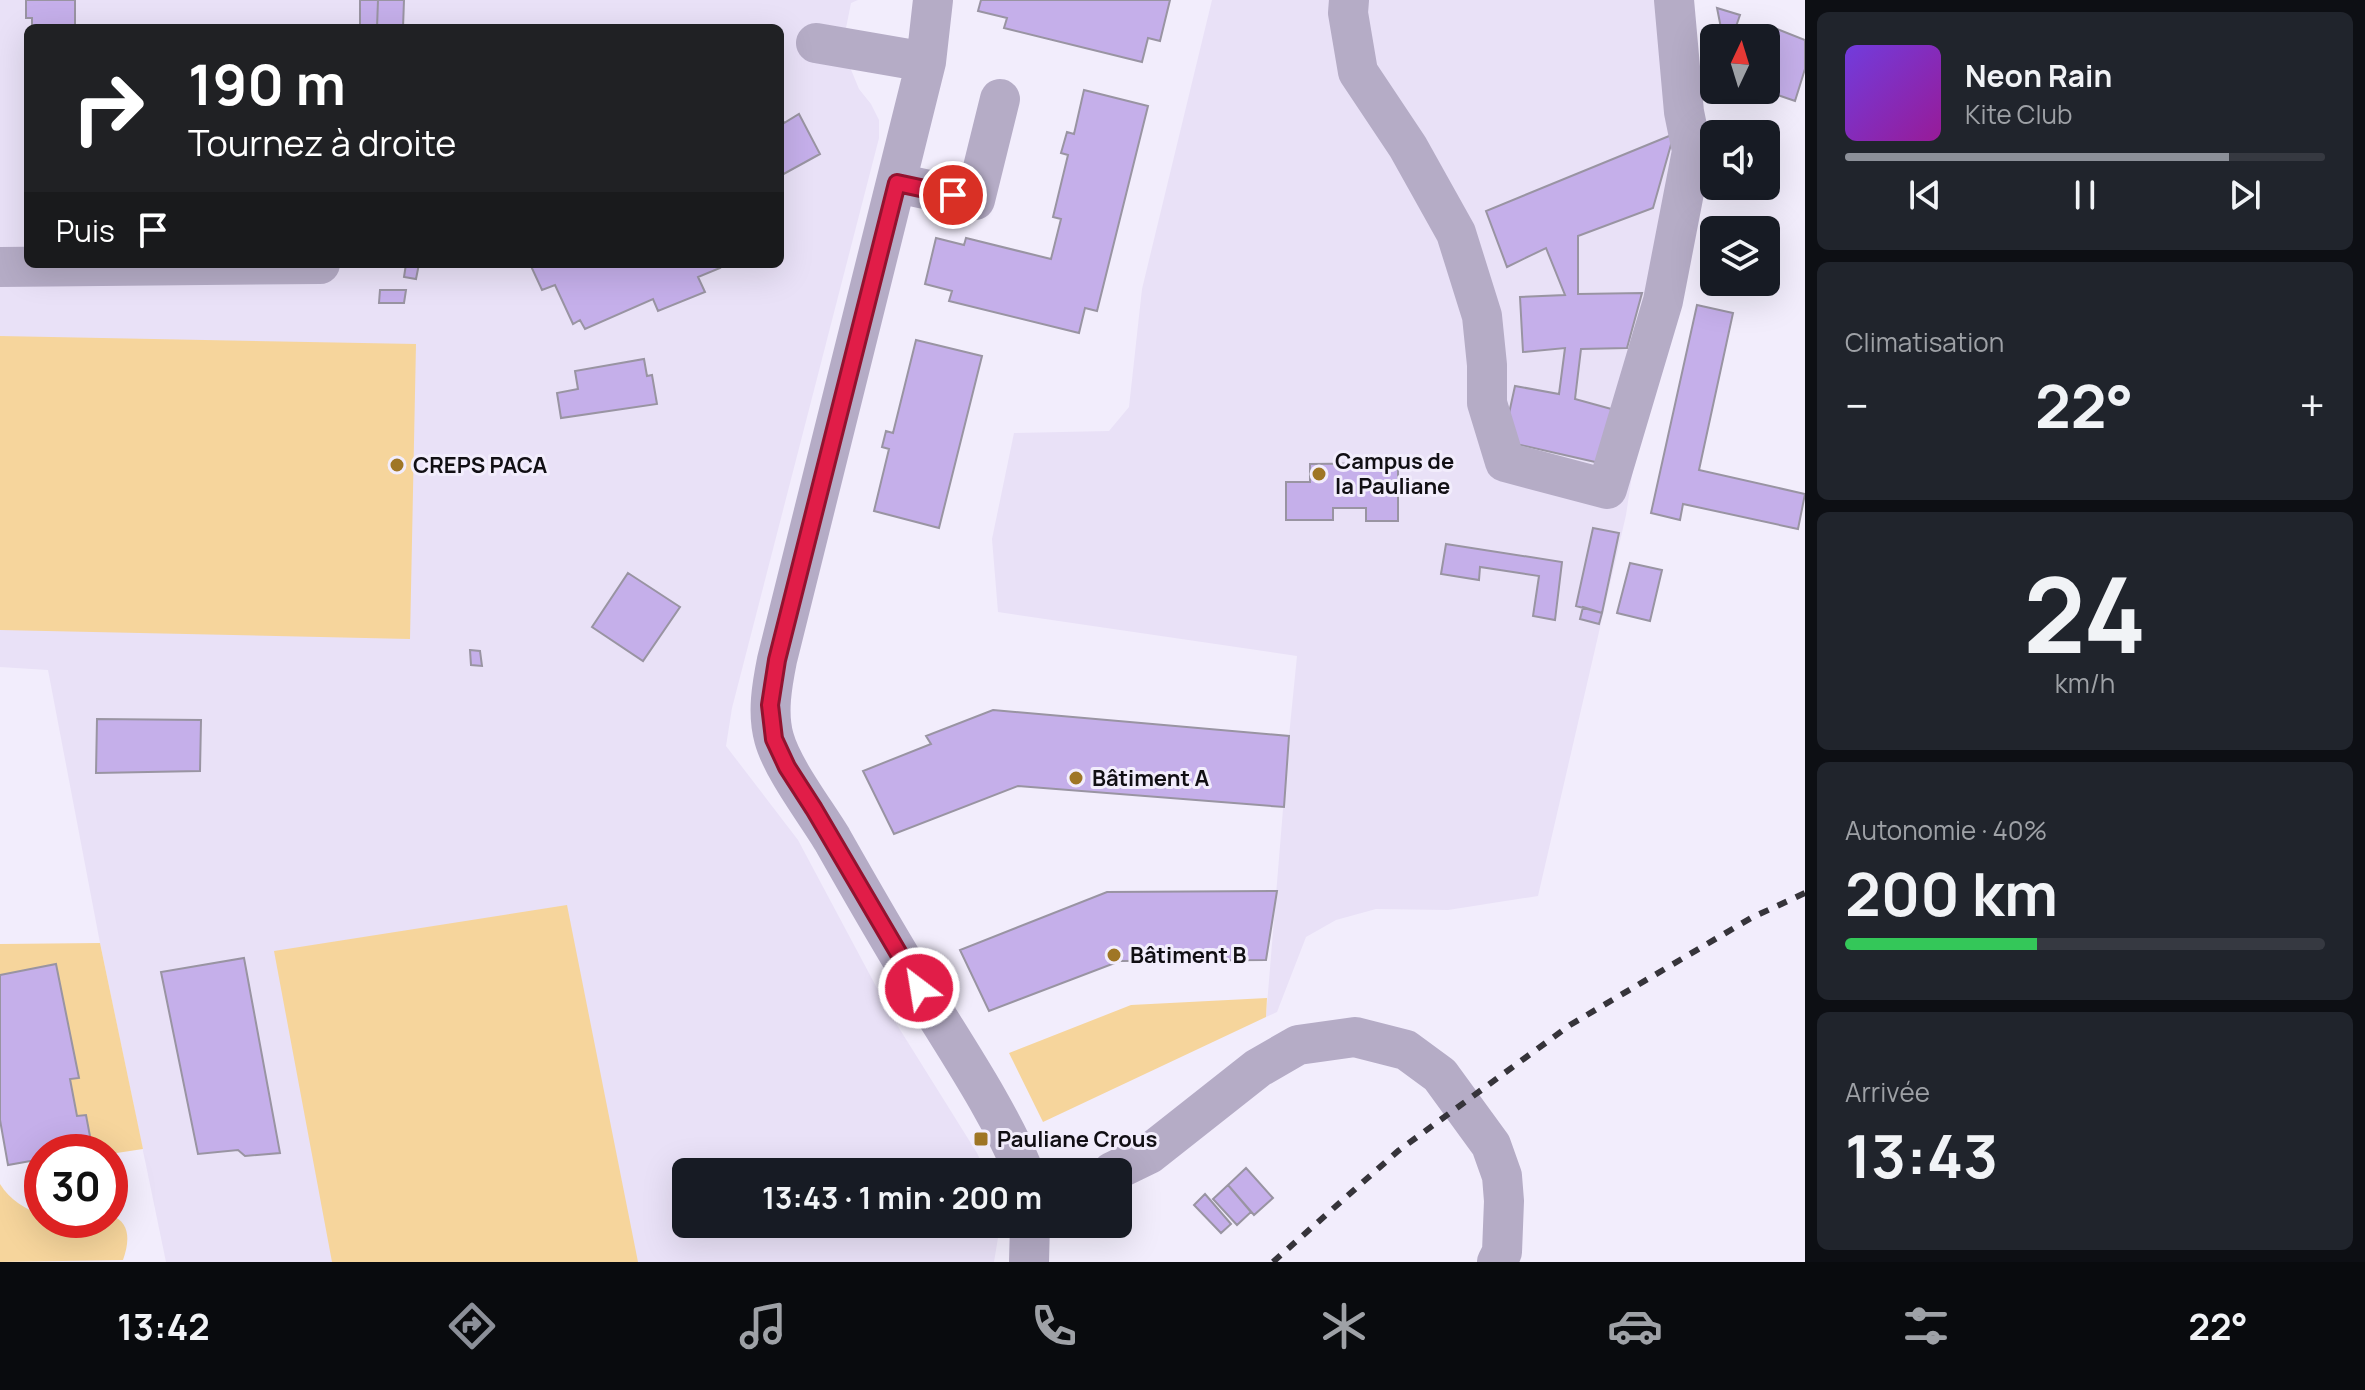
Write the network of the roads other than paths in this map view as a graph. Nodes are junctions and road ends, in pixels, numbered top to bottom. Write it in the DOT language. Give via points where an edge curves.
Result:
graph roads {
  1 [pos="933,0"];
  2 [pos="1349,0"];
  3 [pos="1674,0"];
  4 [pos="816,43"];
  5 [pos="926,62"];
  6 [pos="1000,99"];
  7 [pos="897,183"];
  8 [pos="0,267"];
  9 [pos="24,267"];
  10 [pos="1018,1158"];
  11 [pos="1132,1162"];
  12 [pos="1030,1238"];
  13 [pos="1029,1262"];
  14 [pos="1497,1262"];
  1 -- 5 [label="street"];
  2 -- 3 [label="street" via="1358,72 1456,233 1482,316 1487,403 1505,462 1607,489 1663,301 1692,151"];
  4 -- 5 [label="street"];
  5 -- 7 [label="street"];
  6 -- 7 [label="street" via="975,200"];
  7 -- 10 [label="street" via="777,660 770,705 774,739"];
  8 -- 9 [label="street"];
  11 -- 14 [label="street" via="1258,1068 1298,1045 1355,1037 1406,1050 1440,1075 1491,1145 1504,1201"];
  12 -- 13 [label="street"];
}
